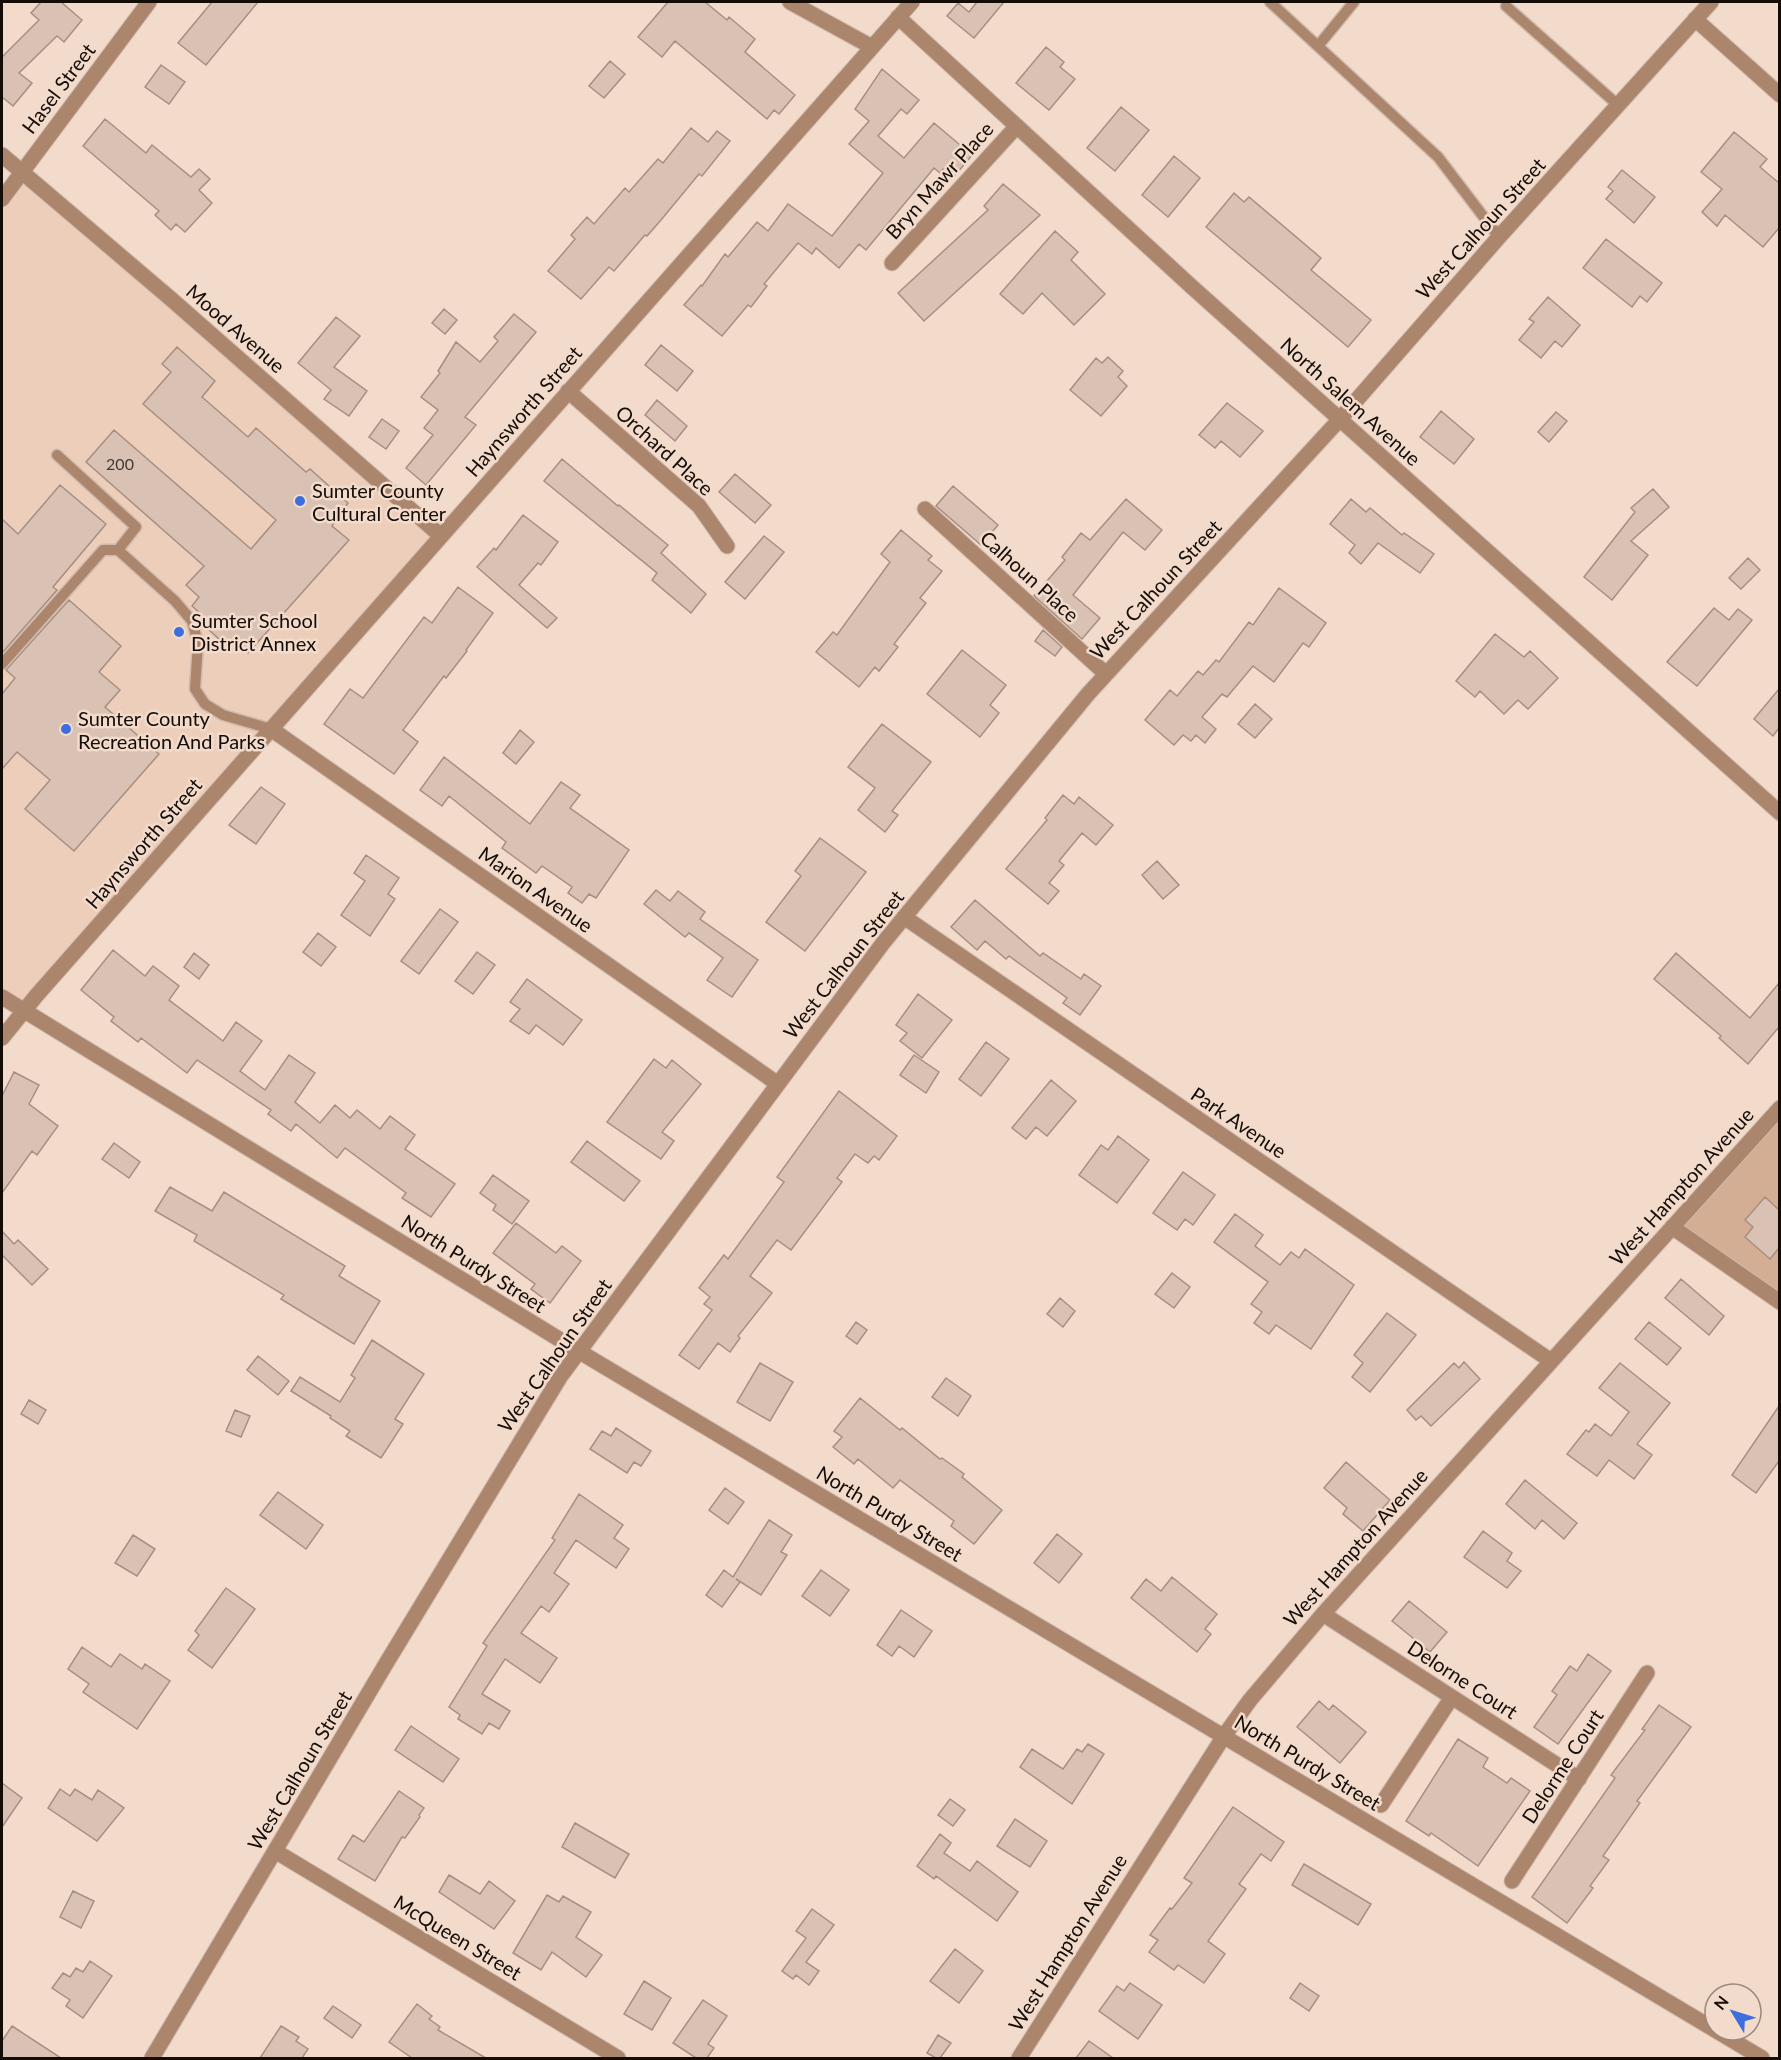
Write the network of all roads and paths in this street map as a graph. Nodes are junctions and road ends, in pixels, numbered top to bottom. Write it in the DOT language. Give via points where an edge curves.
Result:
graph roads {
  1 [pos="148,2"];
  2 [pos="790,2"];
  3 [pos="912,2"];
  4 [pos="1270,2"];
  5 [pos="1354,2"];
  6 [pos="1711,2"];
  7 [pos="1506,6"];
  8 [pos="898,17"];
  9 [pos="1695,20"];
  10 [pos="1318,46"];
  11 [pos="872,47"];
  12 [pos="1779,95"];
  13 [pos="1618,105"];
  14 [pos="1017,126"];
  15 [pos="2,155"];
  16 [pos="21,172"];
  17 [pos="2,199"];
  18 [pos="1500,237"];
  19 [pos="892,263"];
  20 [pos="568,391"];
  21 [pos="1340,419"];
  22 [pos="57,455"];
  23 [pos="925,509"];
  24 [pos="441,536"];
  25 [pos="727,546"];
  26 [pos="118,550"];
  27 [pos="2,664"];
  28 [pos="1106,674"];
  29 [pos="271,729"];
  30 [pos="1779,813"];
  31 [pos="904,917"];
  32 [pos="2,997"];
  33 [pos="25,1011"];
  34 [pos="2,1038"];
  35 [pos="778,1084"];
  36 [pos="1779,1108"];
  37 [pos="1672,1227"];
  38 [pos="1779,1302"];
  39 [pos="580,1352"];
  40 [pos="1551,1361"];
  41 [pos="1323,1614"];
  42 [pos="1647,1673"];
  43 [pos="1452,1697"];
  44 [pos="1224,1736"];
  45 [pos="1579,1779"];
  46 [pos="1381,1805"];
  47 [pos="275,1851"];
  48 [pos="1512,1881"];
  49 [pos="152,2058"];
  50 [pos="618,2058"];
  51 [pos="1019,2058"];
  52 [pos="1762,2058"];
  1 -- 16 [label="street, Hasel Street"];
  2 -- 11 [label="street"];
  3 -- 8 [label="street, Haynsworth Street"];
  4 -- 10 [label="lane"];
  5 -- 10 [label="lane"];
  6 -- 9 [label="street, West Calhoun Street"];
  7 -- 13 [label="lane"];
  8 -- 11 [label="street, Haynsworth Street"];
  8 -- 14 [label="street, North Salem Avenue"];
  9 -- 12 [label="street"];
  9 -- 13 [label="street, West Calhoun Street"];
  10 -- 18 [label="lane" via="1438,157"];
  11 -- 20 [label="street, Haynsworth Street"];
  13 -- 18 [label="street, West Calhoun Street"];
  14 -- 19 [label="street, Bryn Mawr Place"];
  14 -- 21 [label="street, North Salem Avenue"];
  15 -- 16 [label="street, Mood Avenue"];
  16 -- 17 [label="street, Hasel Street"];
  16 -- 24 [label="street, Mood Avenue"];
  18 -- 21 [label="street, West Calhoun Street"];
  20 -- 24 [label="street, Haynsworth Street"];
  20 -- 25 [label="street, Orchard Place" via="699,506"];
  21 -- 28 [label="street, West Calhoun Street"];
  21 -- 30 [label="street, North Salem Avenue"];
  22 -- 26 [label="lane" via="136,527"];
  23 -- 28 [label="street, Calhoun Place"];
  24 -- 29 [label="street, Haynsworth Street"];
  26 -- 27 [label="lane" via="103,550"];
  26 -- 29 [label="lane" via="176,601 192,621 198,643 195,689 205,705 223,715"];
  28 -- 31 [label="street, West Calhoun Street"];
  29 -- 33 [label="street, Haynsworth Street"];
  29 -- 35 [label="street, Marion Avenue"];
  31 -- 35 [label="street, West Calhoun Street"];
  31 -- 40 [label="street, Park Avenue"];
  32 -- 33 [label="street, North Purdy Street"];
  33 -- 34 [label="street, Haynsworth Street"];
  33 -- 39 [label="street, North Purdy Street"];
  35 -- 39 [label="street, West Calhoun Street"];
  36 -- 37 [label="street, West Hampton Avenue"];
  37 -- 38 [label="street"];
  37 -- 40 [label="street, West Hampton Avenue"];
  39 -- 44 [label="street, North Purdy Street"];
  39 -- 47 [label="street, West Calhoun Street" via="516,1448"];
  40 -- 41 [label="street, West Hampton Avenue"];
  41 -- 43 [label="street, Delorne Court"];
  41 -- 44 [label="street, West Hampton Avenue"];
  42 -- 45 [label="street, Delorme Court"];
  43 -- 45 [label="street, Delorne Court"];
  43 -- 46 [label="street"];
  44 -- 51 [label="street, West Hampton Avenue"];
  44 -- 52 [label="street, North Purdy Street"];
  45 -- 48 [label="street, Delorme Court"];
  47 -- 49 [label="street, West Calhoun Street"];
  47 -- 50 [label="street, McQueen Street"];
}
